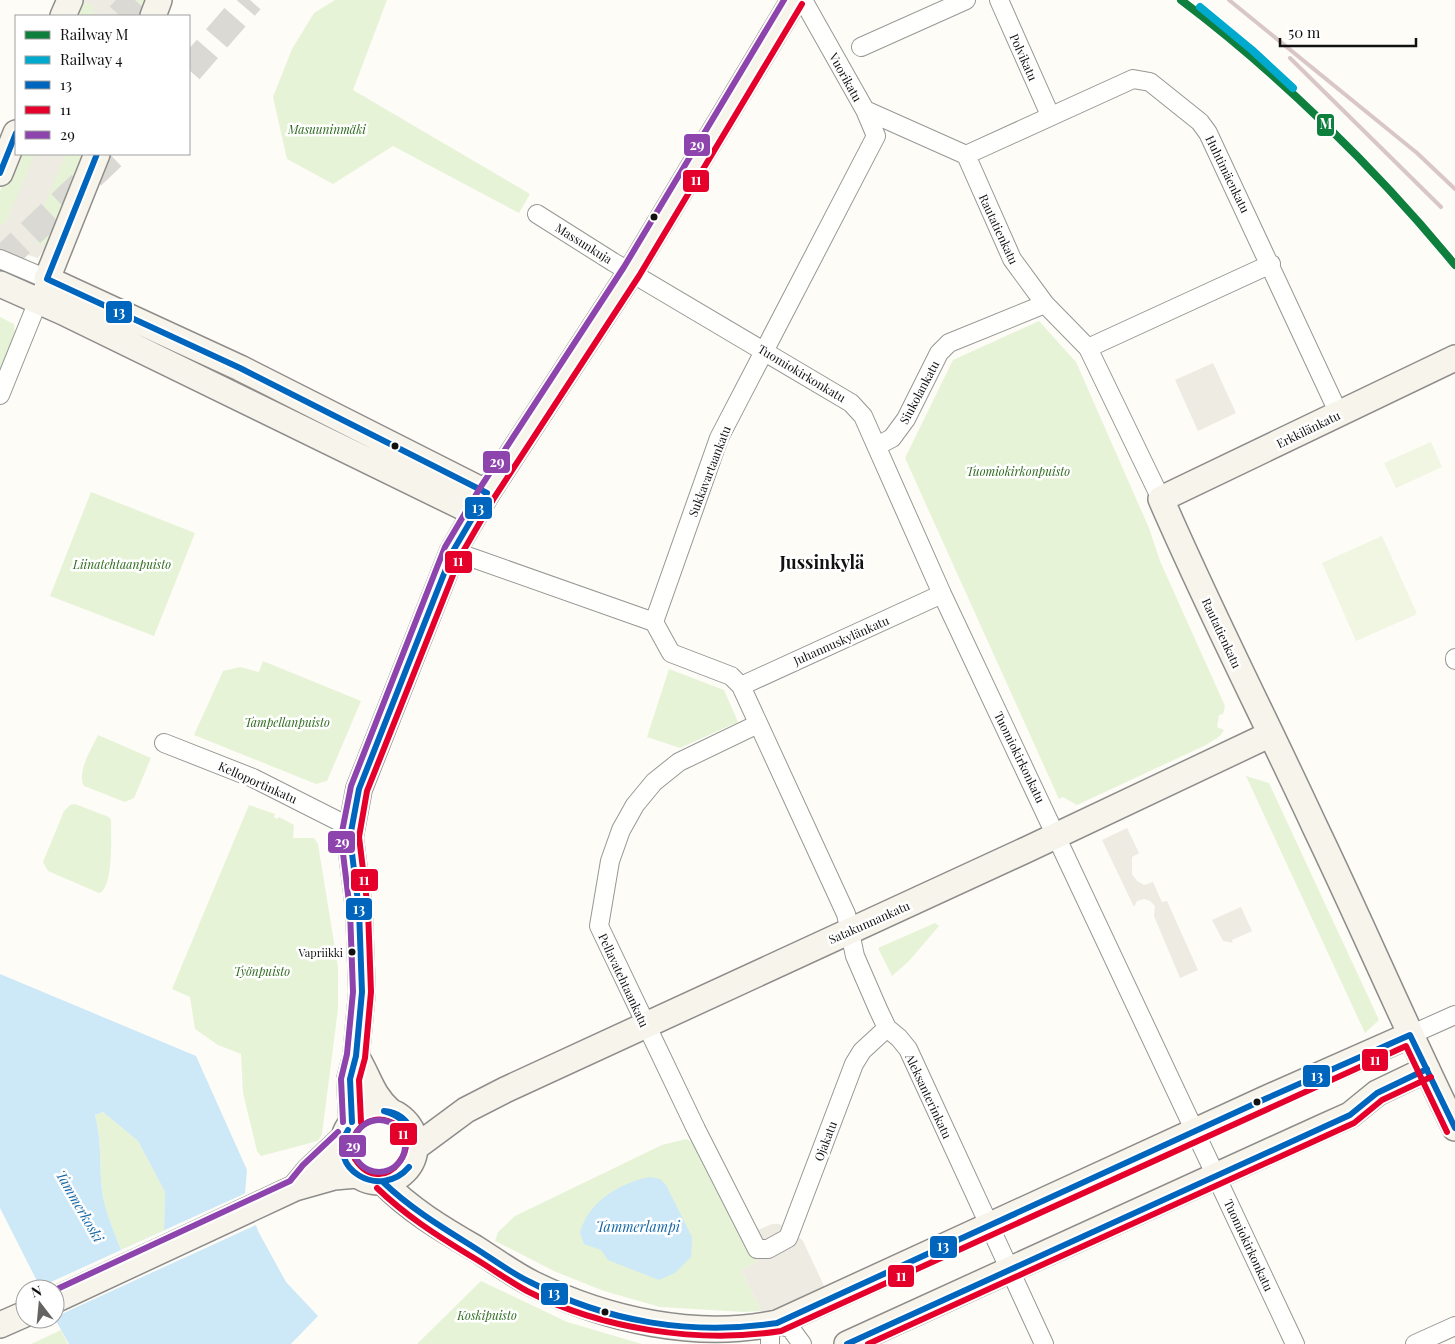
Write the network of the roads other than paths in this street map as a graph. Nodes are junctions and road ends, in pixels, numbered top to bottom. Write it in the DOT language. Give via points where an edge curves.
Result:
graph roads {
  1 [pos="70,0"];
  2 [pos="159,0"];
  3 [pos="794,0"];
  4 [pos="803,0"];
  5 [pos="966,0"];
  6 [pos="999,0"];
  7 [pos="64,15"];
  8 [pos="152,15"];
  9 [pos="861,47"];
  10 [pos="865,110"];
  11 [pos="1050,115"];
  12 [pos="15,136"];
  13 [pos="97,155"];
  14 [pos="966,155"];
  15 [pos="0,173"];
  16 [pos="537,214"];
  17 [pos="0,259"];
  18 [pos="1271,264"];
  19 [pos="631,272"];
  20 [pos="0,284"];
  21 [pos="42,289"];
  22 [pos="1044,304"];
  23 [pos="1088,348"];
  24 [pos="765,351"];
  25 [pos="1453,359"];
  26 [pos="0,395"];
  27 [pos="1338,414"];
  28 [pos="877,446"];
  29 [pos="1161,499"];
  30 [pos="481,503"];
  31 [pos="453,550"];
  32 [pos="942,594"];
  33 [pos="654,622"];
  34 [pos="741,686"];
  35 [pos="758,724"];
  36 [pos="1271,734"];
  37 [pos="164,743"];
  38 [pos="350,827"];
  39 [pos="1058,836"];
  40 [pos="849,931"];
  41 [pos="1455,1015"];
  42 [pos="645,1024"];
  43 [pos="887,1028"];
  44 [pos="1410,1035"];
  45 [pos="356,1056"];
  46 [pos="1426,1069"];
  47 [pos="466,1110"];
  48 [pos="395,1114"];
  49 [pos="1455,1128"];
  50 [pos="348,1130"];
  51 [pos="1196,1131"];
  52 [pos="412,1158"];
  53 [pos="357,1175"];
  54 [pos="1216,1176"];
  55 [pos="383,1182"];
  56 [pos="286,1193"];
  57 [pos="425,1215"];
  58 [pos="989,1225"];
  59 [pos="764,1250"];
  60 [pos="1010,1269"];
  61 [pos="65,1295"];
  62 [pos="15,1318"];
  63 [pos="0,1325"];
  64 [pos="1455,1326"];
  65 [pos="696,1328"];
  66 [pos="773,1334"];
  67 [pos="747,1344"];
  68 [pos="802,1344"];
  69 [pos="847,1344"];
  70 [pos="1044,1344"];
  71 [pos="1295,1344"];
  72 [pos="1415,1344"];
  1 -- 7 [label="main road"];
  2 -- 8 [label="main road"];
  3 -- 19 [label="main road"];
  4 -- 10 [label="street, Vuorikatu"];
  5 -- 9 [label="street"];
  6 -- 11 [label="street, Polvikatu"];
  10 -- 14 [label="street, Vuorikatu"];
  10 -- 24 [label="street, Sukkavartaankatu" via="876,136"];
  11 -- 14 [label="street, Huhtimäenkatu"];
  11 -- 18 [label="street, Huhtimäenkatu" via="1133,79 1150,82 1200,122 1208,133"];
  12 -- 15 [label="main road"];
  13 -- 21 [label="main road"];
  14 -- 22 [label="street, Rautatienkatu" via="1004,245"];
  16 -- 19 [label="street, Massunkuja"];
  17 -- 21 [label="street"];
  18 -- 23 [label="street"];
  18 -- 27 [label="street, Huhtimäenkatu"];
  19 -- 24 [label="street, Tuomiokirkonkatu"];
  19 -- 30 [label="main road"];
  20 -- 21 [label="main road"];
  21 -- 26 [label="street"];
  21 -- 30 [label="main road"];
  22 -- 23 [label="street, Rautatienkatu"];
  22 -- 28 [label="street, Siukolankatu" via="949,343 939,352 906,419 892,438"];
  23 -- 29 [label="street, Rautatienkatu"];
  24 -- 28 [label="street, Tuomiokirkonkatu" via="851,403 863,416"];
  24 -- 33 [label="street, Sukkavartaankatu" via="719,438"];
  25 -- 27 [label="main road, Erkkilänkatu"];
  27 -- 29 [label="main road, Erkkilänkatu"];
  28 -- 32 [label="street, Tuomiokirkonkatu"];
  29 -- 36 [label="main road, Rautatienkatu"];
  30 -- 31 [label="main road"];
  31 -- 33 [label="street"];
  31 -- 38 [label="main road" via="359,789"];
  32 -- 34 [label="street, Juhannuskylänkatu"];
  32 -- 39 [label="street, Tuomiokirkonkatu"];
  33 -- 34 [label="street" via="671,653 731,676"];
  34 -- 35 [label="street, Aleksanterinkatu"];
  35 -- 40 [label="street, Aleksanterinkatu" via="846,914"];
  35 -- 42 [label="street, Pellavatehtaankatu" via="679,762 654,782 635,805 621,830 610,861 599,926"];
  36 -- 39 [label="main road, Satakunnankatu"];
  36 -- 44 [label="main road, Rautatienkatu"];
  37 -- 38 [label="street, Kelloportinkatu" via="254,778"];
  38 -- 45 [label="main road" via="362,953"];
  39 -- 40 [label="main road, Satakunnankatu"];
  39 -- 51 [label="street, Tuomiokirkonkatu"];
  40 -- 42 [label="main road, Satakunnankatu"];
  40 -- 43 [label="street, Aleksanterinkatu" via="855,956"];
  41 -- 44 [label="street"];
  42 -- 47 [label="main road, Satakunnankatu"];
  42 -- 59 [label="street, Pellavatehtaankatu" via="754,1246"];
  43 -- 58 [label="street, Aleksanterinkatu" via="908,1049"];
  43 -- 59 [label="street, Ojakatu" via="862,1051 854,1064 788,1238"];
  44 -- 46 [label="main road, Rautatienkatu"];
  44 -- 51 [label="main road"];
  45 -- 48 [label="main road" via="378,1100"];
  45 -- 50 [label="main road" via="350,1079"];
  46 -- 49 [label="main road, Rautatienkatu"];
  46 -- 54 [label="main road" via="1377,1093 1350,1114"];
  47 -- 48 [label="main road, Satakunnankatu" via="426,1116"];
  47 -- 52 [label="main road, Satakunnankatu"];
  48 -- 50 [label="main road" via="370,1111"];
  48 -- 52 [label="main road" via="412,1130"];
  50 -- 53 [label="main road" via="345,1158"];
  50 -- 56 [label="main road"];
  51 -- 54 [label="street, Tuomiokirkonkatu"];
  51 -- 58 [label="main road"];
  52 -- 55 [label="main road" via="396,1178"];
  52 -- 57 [label="main road"];
  53 -- 55 [label="main road"];
  53 -- 56 [label="main road" via="334,1177"];
  54 -- 60 [label="main road"];
  54 -- 71 [label="street, Tuomiokirkonkatu"];
  55 -- 57 [label="main road" via="402,1202"];
  56 -- 61 [label="main road"];
  57 -- 65 [label="main road" via="532,1283 559,1295 620,1316"];
  58 -- 60 [label="street, Aleksanterinkatu"];
  58 -- 66 [label="main road"];
  60 -- 69 [label="main road"];
  60 -- 70 [label="street, Aleksanterinkatu"];
  62 -- 63 [label="main road"];
  64 -- 72 [label="street"];
  65 -- 66 [label="main road" via="765,1326"];
  65 -- 67 [label="main road"];
  66 -- 68 [label="street" via="791,1329"];
}
